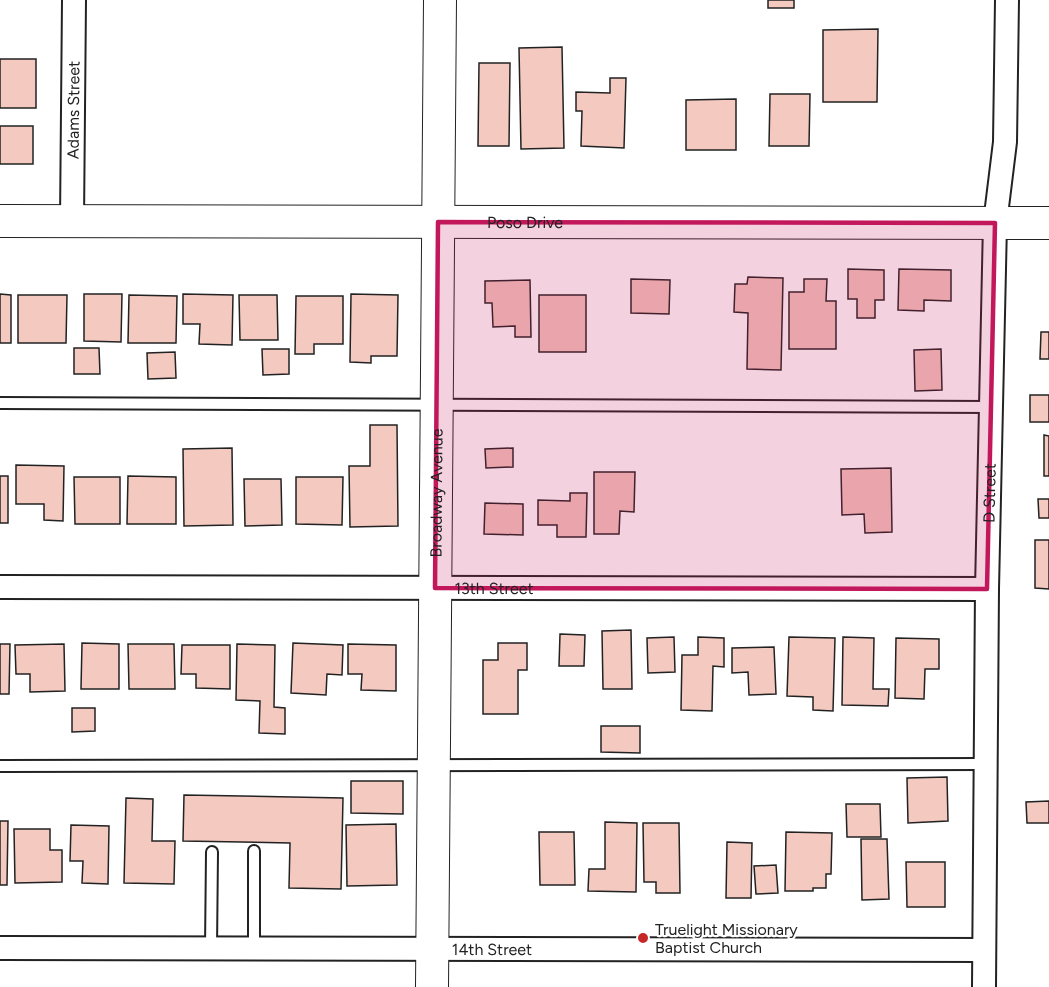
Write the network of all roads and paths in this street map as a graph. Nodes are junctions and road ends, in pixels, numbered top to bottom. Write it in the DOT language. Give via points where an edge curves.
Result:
graph roads {
  1 [pos="74,0"];
  2 [pos="440,0"];
  3 [pos="1007,0"];
  4 [pos="0,220"];
  5 [pos="72,221"];
  6 [pos="438,222"];
  7 [pos="995,223"];
  8 [pos="1049,223"];
  9 [pos="0,403"];
  10 [pos="437,404"];
  11 [pos="991,407"];
  12 [pos="0,587"];
  13 [pos="435,588"];
  14 [pos="987,589"];
  15 [pos="985,764"];
  16 [pos="434,765"];
  17 [pos="0,766"];
  18 [pos="254,851"];
  19 [pos="212,852"];
  20 [pos="0,948"];
  21 [pos="211,948"];
  22 [pos="254,948"];
  23 [pos="433,948"];
  24 [pos="984,950"];
  25 [pos="432,987"];
  26 [pos="984,987"];
  1 -- 5 [label="street, Adams Street"];
  2 -- 6 [label="main road, Broadway Avenue"];
  3 -- 7 [label="street, D Street" via="1005,142"];
  4 -- 5 [label="main road, Poso Drive"];
  5 -- 6 [label="main road, Poso Drive"];
  6 -- 7 [label="main road, Poso Drive"];
  6 -- 10 [label="main road, Broadway Avenue"];
  7 -- 8 [label="main road, Poso Drive"];
  7 -- 11 [label="street, D Street"];
  9 -- 10 [label="lane"];
  10 -- 11 [label="lane"];
  10 -- 13 [label="main road, Broadway Avenue"];
  11 -- 14 [label="street, D Street"];
  12 -- 13 [label="street, 13th Street"];
  13 -- 14 [label="street, 13th Street"];
  13 -- 16 [label="main road, Broadway Avenue"];
  14 -- 15 [label="street, D Street"];
  15 -- 16 [label="lane"];
  15 -- 24 [label="street, D Street"];
  16 -- 17 [label="lane"];
  16 -- 23 [label="main road, Broadway Avenue"];
  18 -- 22 [label="lane"];
  19 -- 21 [label="lane"];
  20 -- 21 [label="street, 14th Street"];
  21 -- 22 [label="street, 14th Street"];
  22 -- 23 [label="street, 14th Street"];
  23 -- 24 [label="street, 14th Street"];
  23 -- 25 [label="main road, Broadway Avenue"];
  24 -- 26 [label="street, D Street"];
}
